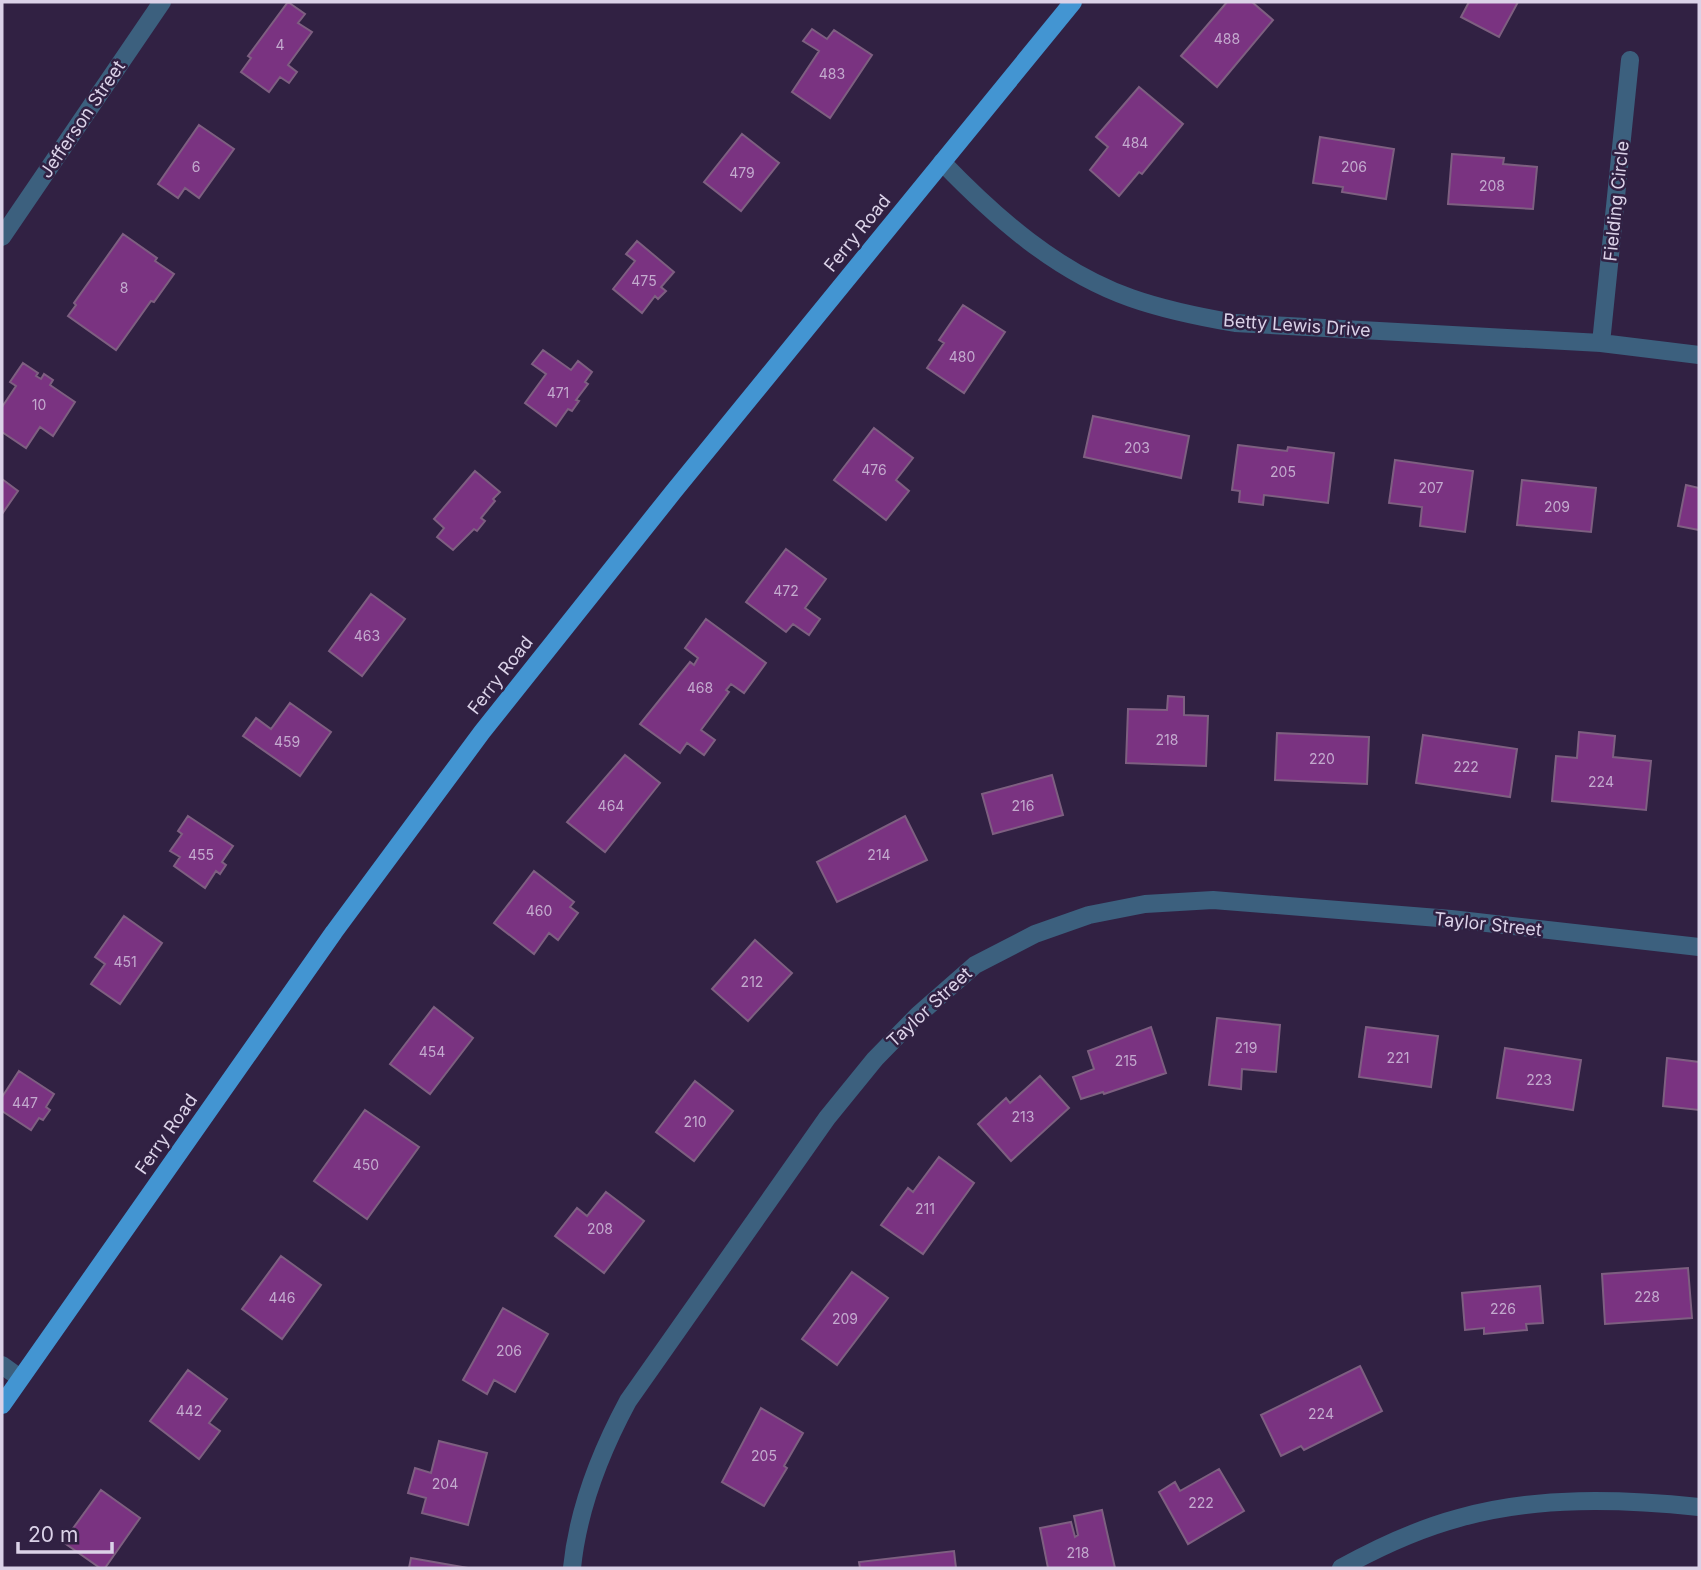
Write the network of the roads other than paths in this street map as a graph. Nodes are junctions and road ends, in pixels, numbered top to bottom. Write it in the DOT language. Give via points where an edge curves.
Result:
graph roads {
  1 [pos="162,2"];
  2 [pos="1073,2"];
  3 [pos="1630,60"];
  4 [pos="942,162"];
  5 [pos="2,237"];
  6 [pos="1601,343"];
  7 [pos="1699,355"];
  8 [pos="1699,947"];
  9 [pos="2,1365"];
  10 [pos="20,1378"];
  11 [pos="2,1405"];
  12 [pos="1699,1507"];
  13 [pos="572,1568"];
  14 [pos="1342,1568"];
  1 -- 5 [label="street, Jefferson Street"];
  2 -- 4 [label="main road, Ferry Road"];
  3 -- 6 [label="street, Fielding Circle"];
  4 -- 6 [label="street, Betty Lewis Drive" via="985,206 1033,245 1130,298 1188,314 1235,323"];
  4 -- 10 [label="main road, Ferry Road" via="482,732 334,932"];
  6 -- 7 [label="street, Betty Lewis Drive"];
  8 -- 13 [label="street, Taylor Street" via="1451,919 1213,900 1145,904 1089,915 1035,934 975,965 884,1050 827,1118 628,1401 588,1489"];
  9 -- 10 [label="street"];
  10 -- 11 [label="main road, Ferry Road"];
  12 -- 14 [label="street" via="1585,1502 1520,1505 1428,1528"];
}
